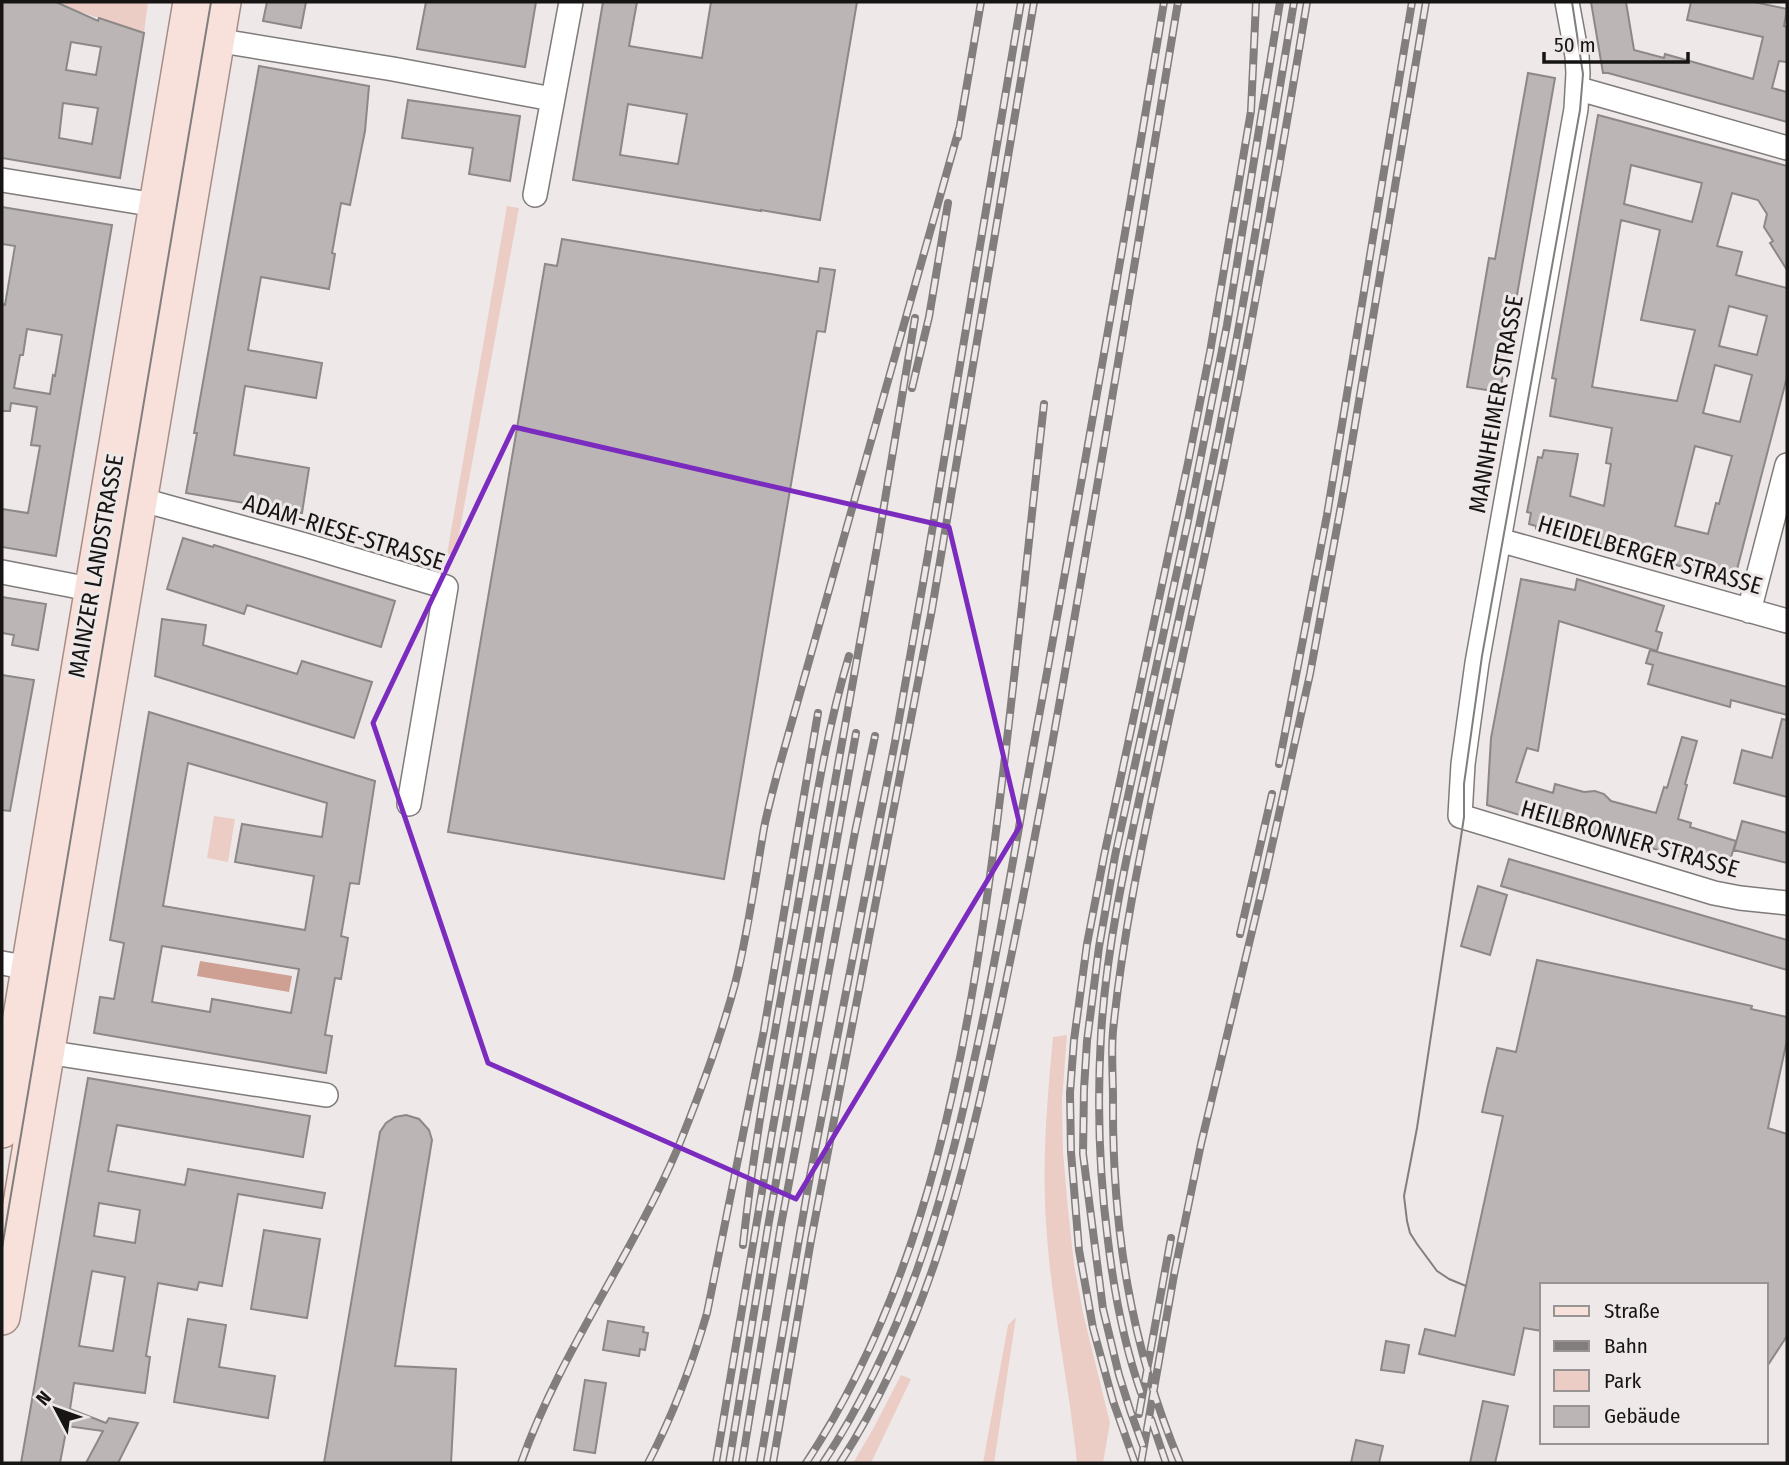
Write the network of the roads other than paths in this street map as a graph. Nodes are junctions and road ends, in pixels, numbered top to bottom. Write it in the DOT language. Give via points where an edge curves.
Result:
graph roads {
  1 [pos="223,2"];
  2 [pos="571,2"];
  3 [pos="1567,2"];
  4 [pos="198,26"];
  5 [pos="1577,90"];
  6 [pos="552,99"];
  7 [pos="1787,148"];
  8 [pos="2,180"];
  9 [pos="535,195"];
  10 [pos="172,208"];
  11 [pos="1787,465"];
  12 [pos="139,499"];
  13 [pos="1499,540"];
  14 [pos="2,572"];
  15 [pos="108,592"];
  16 [pos="1749,611"];
  17 [pos="1787,621"];
  18 [pos="409,804"];
  19 [pos="1460,816"];
  20 [pos="1787,902"];
  21 [pos="15,965"];
  22 [pos="46,1052"];
  23 [pos="326,1095"];
  24 [pos="2,1130"];
  25 [pos="2,1317"];
  1 -- 4 [label="main road, MAINZER LANDSTRASSE"];
  2 -- 6 [label="street"];
  3 -- 5 [label="street, MANNHEIMER STRASSE" via="1577,56"];
  4 -- 6 [label="street"];
  4 -- 10 [label="main road, MAINZER LANDSTRASSE"];
  5 -- 7 [label="street"];
  5 -- 13 [label="street, MANNHEIMER STRASSE"];
  6 -- 9 [label="street"];
  8 -- 10 [label="street"];
  10 -- 12 [label="main road, MAINZER LANDSTRASSE"];
  10 -- 15 [label="main road, MAINZER LANDSTRASSE"];
  11 -- 16 [label="street"];
  12 -- 15 [label="main road, MAINZER LANDSTRASSE"];
  12 -- 18 [label="street, ADAM-RIESE-STRASSE" via="446,587"];
  13 -- 16 [label="street, HEIDELBERGER STRASSE"];
  13 -- 19 [label="street, MANNHEIMER STRASSE" via="1463,764"];
  14 -- 15 [label="street"];
  15 -- 21 [label="main road, MAINZER LANDSTRASSE"];
  15 -- 22 [label="main road, MAINZER LANDSTRASSE"];
  16 -- 17 [label="street, HEIDELBERGER STRASSE"];
  19 -- 20 [label="street, HEILBRONNER STRASSE" via="1714,893"];
  21 -- 24 [label="main road, MAINZER LANDSTRASSE"];
  22 -- 23 [label="street"];
  22 -- 25 [label="main road, MAINZER LANDSTRASSE"];
}
